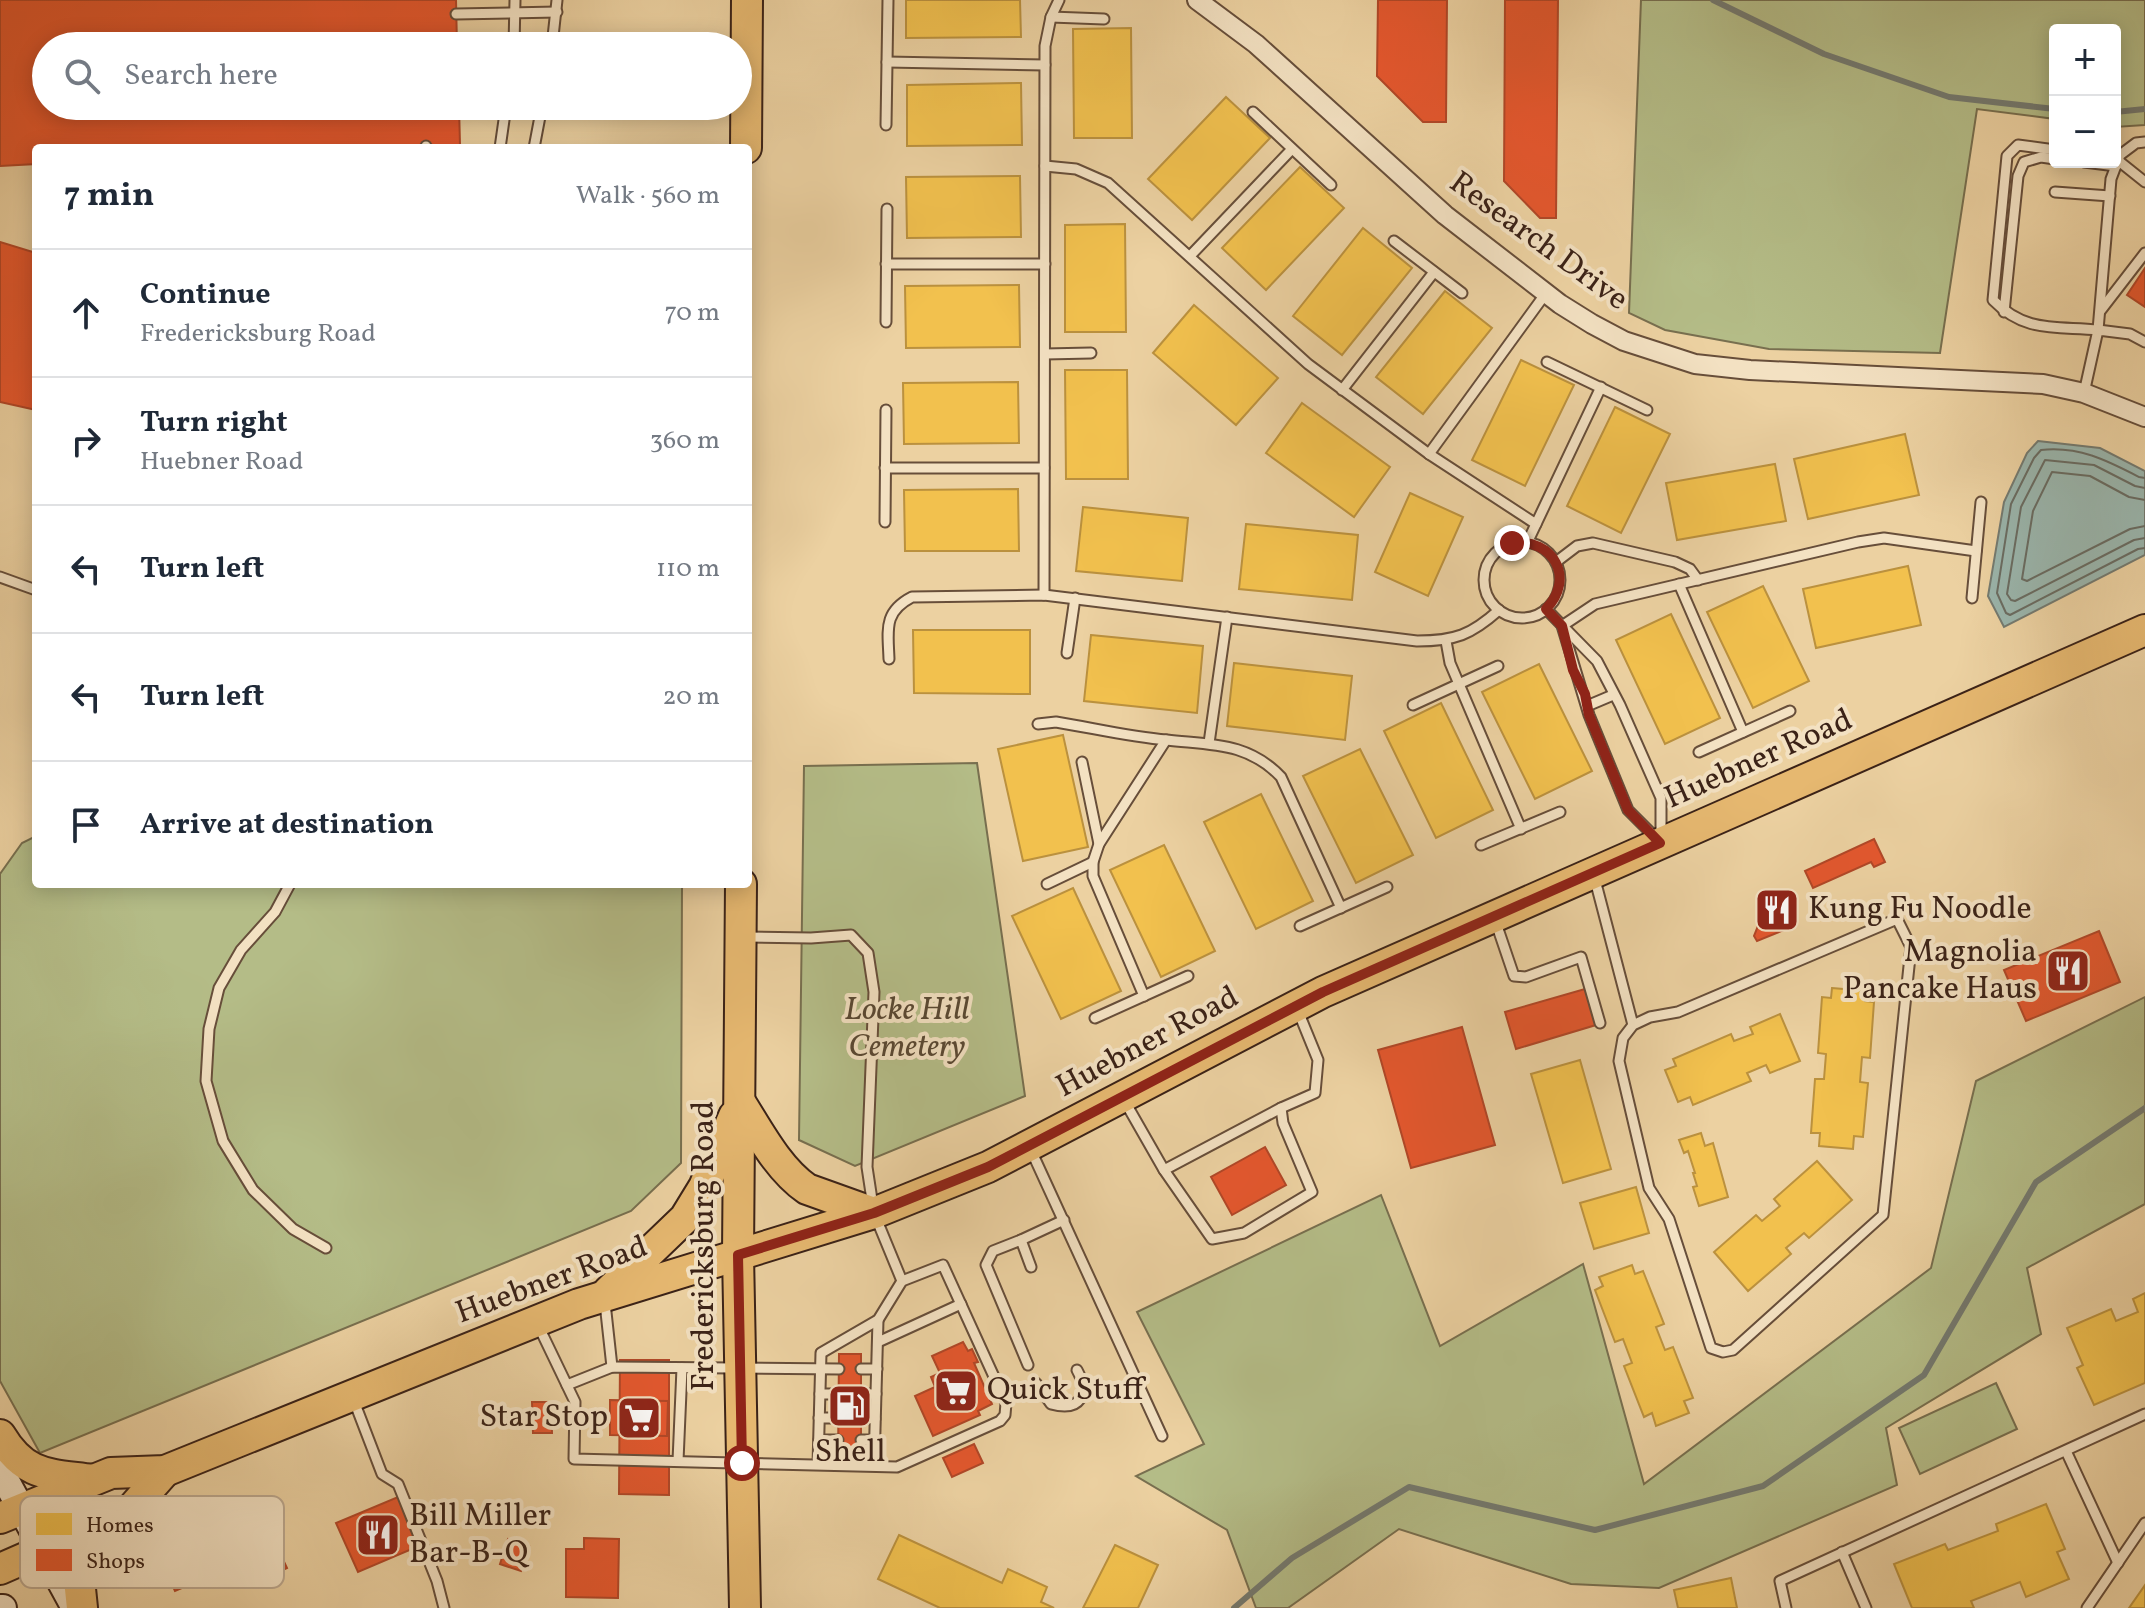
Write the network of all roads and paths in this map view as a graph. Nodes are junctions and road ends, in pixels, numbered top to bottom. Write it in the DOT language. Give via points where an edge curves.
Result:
graph roads {
  1 [pos="515,0"];
  2 [pos="557,0"];
  3 [pos="747,0"];
  4 [pos="888,0"];
  5 [pos="1059,0"];
  6 [pos="1197,0"];
  7 [pos="515,11"];
  8 [pos="557,12"];
  9 [pos="456,14"];
  10 [pos="1051,17"];
  11 [pos="1104,19"];
  12 [pos="514,32"];
  13 [pos="554,32"];
  14 [pos="747,32"];
  15 [pos="887,62"];
  16 [pos="1045,65"];
  17 [pos="1253,112"];
  18 [pos="504,120"];
  19 [pos="539,120"];
  20 [pos="746,120"];
  21 [pos="886,125"];
  22 [pos="2145,142"];
  23 [pos="501,144"];
  24 [pos="535,144"];
  25 [pos="746,144"];
  26 [pos="1292,149"];
  27 [pos="2049,149"];
  28 [pos="2121,154"];
  29 [pos="2049,158"];
  30 [pos="2121,165"];
  31 [pos="1045,166"];
  32 [pos="2115,168"];
  33 [pos="2145,182"];
  34 [pos="1331,185"];
  35 [pos="2055,192"];
  36 [pos="2110,196"];
  37 [pos="887,209"];
  38 [pos="1394,241"];
  39 [pos="2145,253"];
  40 [pos="1190,256"];
  41 [pos="886,264"];
  42 [pos="1045,264"];
  43 [pos="1434,272"];
  44 [pos="1462,293"];
  45 [pos="1546,293"];
  46 [pos="2004,312"];
  47 [pos="2099,312"];
  48 [pos="886,322"];
  49 [pos="2098,330"];
  50 [pos="2145,342"];
  51 [pos="1091,353"];
  52 [pos="1045,354"];
  53 [pos="1547,362"];
  54 [pos="1601,387"];
  55 [pos="1342,390"];
  56 [pos="2084,393"];
  57 [pos="886,410"];
  58 [pos="1647,410"];
  59 [pos="2145,417"];
  60 [pos="1429,454"];
  61 [pos="885,468"];
  62 [pos="1044,468"];
  63 [pos="1981,502"];
  64 [pos="885,522"];
  65 [pos="1536,524"];
  66 [pos="1527,543"];
  67 [pos="1976,551"];
  68 [pos="1556,562"];
  69 [pos="0,577"];
  70 [pos="1698,580"];
  71 [pos="1679,584"];
  72 [pos="32,589"];
  73 [pos="1044,595"];
  74 [pos="1075,598"];
  75 [pos="1972,598"];
  76 [pos="1546,609"];
  77 [pos="1499,610"];
  78 [pos="1227,617"];
  79 [pos="1562,626"];
  80 [pos="2145,630"];
  81 [pos="1446,641"];
  82 [pos="1067,653"];
  83 [pos="889,659"];
  84 [pos="1498,666"];
  85 [pos="1460,684"];
  86 [pos="1613,695"];
  87 [pos="1413,705"];
  88 [pos="1587,706"];
  89 [pos="1790,711"];
  90 [pos="1038,724"];
  91 [pos="1743,732"];
  92 [pos="1166,740"];
  93 [pos="1209,743"];
  94 [pos="1699,752"];
  95 [pos="1082,762"];
  96 [pos="1560,812"];
  97 [pos="1521,829"];
  98 [pos="1660,843"];
  99 [pos="1099,844"];
  100 [pos="1481,845"];
  101 [pos="1093,862"];
  102 [pos="1593,873"];
  103 [pos="1047,884"];
  104 [pos="1387,887"];
  105 [pos="288,888"];
  106 [pos="741,888"];
  107 [pos="1341,908"];
  108 [pos="1494,916"];
  109 [pos="1300,926"];
  110 [pos="741,937"];
  111 [pos="1188,976"];
  112 [pos="1144,996"];
  113 [pos="1296,1006"];
  114 [pos="1095,1018"];
  115 [pos="1600,1023"];
  116 [pos="1633,1025"];
  117 [pos="1122,1097"];
  118 [pos="740,1102"];
  119 [pos="1281,1108"];
  120 [pos="1029,1145"];
  121 [pos="1164,1170"];
  122 [pos="874,1213"];
  123 [pos="1064,1220"];
  124 [pos="1021,1240"];
  125 [pos="326,1248"];
  126 [pos="738,1255"];
  127 [pos="1031,1267"];
  128 [pos="902,1281"];
  129 [pos="604,1296"];
  130 [pos="961,1304"];
  131 [pos="878,1320"];
  132 [pos="536,1322"];
  133 [pos="878,1342"];
  134 [pos="1028,1365"];
  135 [pos="612,1367"];
  136 [pos="682,1368"];
  137 [pos="741,1369"];
  138 [pos="821,1369"];
  139 [pos="839,1369"];
  140 [pos="861,1369"];
  141 [pos="877,1369"];
  142 [pos="1077,1370"];
  143 [pos="1036,1383"];
  144 [pos="567,1385"];
  145 [pos="820,1394"];
  146 [pos="839,1394"];
  147 [pos="861,1394"];
  148 [pos="876,1394"];
  149 [pos="352,1396"];
  150 [pos="2145,1414"];
  151 [pos="819,1418"];
  152 [pos="839,1418"];
  153 [pos="861,1418"];
  154 [pos="875,1419"];
  155 [pos="0,1435"];
  156 [pos="1162,1436"];
  157 [pos="819,1440"];
  158 [pos="838,1440"];
  159 [pos="861,1440"];
  160 [pos="874,1440"];
  161 [pos="2066,1451"];
  162 [pos="678,1461"];
  163 [pos="742,1463"];
  164 [pos="818,1465"];
  165 [pos="874,1465"];
  166 [pos="0,1470"];
  167 [pos="165,1471"];
  168 [pos="94,1480"];
  169 [pos="54,1496"];
  170 [pos="143,1496"];
  171 [pos="11,1513"];
  172 [pos="2145,1523"];
  173 [pos="1842,1552"];
  174 [pos="20,1561"];
  175 [pos="2118,1563"];
  176 [pos="0,1569"];
  177 [pos="64,1588"];
  178 [pos="80,1588"];
  179 [pos="75,1608"];
  180 [pos="82,1608"];
  181 [pos="444,1608"];
  182 [pos="745,1608"];
  183 [pos="1786,1608"];
  184 [pos="1866,1608"];
  185 [pos="2087,1608"];
  1 -- 7 [label="lane"];
  2 -- 8 [label="lane"];
  3 -- 14 [label="main road"];
  4 -- 15 [label="lane"];
  5 -- 10 [label="lane"];
  6 -- 45 [label="street, Research Drive" via="1256,44 1445,215"];
  7 -- 8 [label="lane"];
  7 -- 9 [label="lane"];
  7 -- 12 [label="lane"];
  8 -- 13 [label="lane"];
  10 -- 11 [label="lane"];
  10 -- 16 [label="lane"];
  15 -- 16 [label="lane"];
  15 -- 21 [label="lane"];
  16 -- 31 [label="lane"];
  17 -- 26 [label="lane"];
  18 -- 23 [label="lane"];
  19 -- 24 [label="lane"];
  20 -- 25 [label="main road"];
  22 -- 28 [label="lane"];
  26 -- 34 [label="lane"];
  26 -- 40 [label="lane"];
  27 -- 46 [label="lane" via="2018,145 2007,156 1993,300"];
  29 -- 46 [label="lane" via="2024,162 2018,176"];
  30 -- 33 [label="lane"];
  31 -- 40 [label="lane" via="1076,169 1108,183"];
  31 -- 42 [label="lane"];
  32 -- 36 [label="lane"];
  35 -- 36 [label="lane"];
  36 -- 47 [label="lane"];
  37 -- 41 [label="lane"];
  38 -- 43 [label="lane"];
  39 -- 47 [label="lane"];
  40 -- 55 [label="lane"];
  41 -- 42 [label="lane"];
  41 -- 48 [label="lane"];
  42 -- 52 [label="lane"];
  43 -- 44 [label="lane"];
  43 -- 55 [label="lane"];
  45 -- 56 [label="street, Research Drive" via="1624,341 1695,364 2043,384"];
  45 -- 60 [label="lane"];
  46 -- 49 [label="lane" via="2025,324"];
  47 -- 49 [label="lane"];
  49 -- 50 [label="lane" via="2130,334"];
  49 -- 56 [label="lane"];
  51 -- 52 [label="lane"];
  52 -- 62 [label="lane"];
  53 -- 54 [label="lane"];
  54 -- 58 [label="lane"];
  54 -- 65 [label="lane"];
  55 -- 60 [label="lane"];
  56 -- 59 [label="street, Research Drive"];
  57 -- 61 [label="lane"];
  60 -- 65 [label="lane"];
  61 -- 62 [label="lane"];
  61 -- 64 [label="lane"];
  62 -- 73 [label="lane"];
  63 -- 67 [label="lane"];
  65 -- 66 [label="lane"];
  66 -- 68 [label="lane" via="1542,548"];
  66 -- 77 [label="lane" via="1502,548 1488,563 1484,583"];
  67 -- 70 [label="lane" via="1884,538"];
  67 -- 75 [label="lane"];
  68 -- 70 [label="lane" via="1577,546 1593,543 1675,562"];
  68 -- 76 [label="lane" via="1558,592"];
  69 -- 72 [label="lane"];
  70 -- 71 [label="lane"];
  71 -- 79 [label="lane" via="1595,604"];
  71 -- 91 [label="lane"];
  73 -- 74 [label="lane"];
  73 -- 83 [label="lane" via="912,597 891,614"];
  74 -- 78 [label="lane"];
  74 -- 82 [label="lane"];
  76 -- 77 [label="lane" via="1528,618"];
  76 -- 79 [label="lane"];
  77 -- 81 [label="lane" via="1474,631"];
  78 -- 81 [label="lane"];
  78 -- 93 [label="lane"];
  79 -- 86 [label="lane" via="1597,661"];
  79 -- 88 [label="lane"];
  80 -- 98 [label="main road, Huebner Road"];
  81 -- 85 [label="lane"];
  84 -- 85 [label="lane"];
  85 -- 87 [label="lane"];
  85 -- 97 [label="lane"];
  86 -- 88 [label="lane"];
  86 -- 98 [label="lane" via="1661,798"];
  88 -- 98 [label="lane" via="1628,810"];
  89 -- 91 [label="lane"];
  90 -- 92 [label="lane" via="1056,722"];
  91 -- 94 [label="lane"];
  92 -- 93 [label="lane"];
  92 -- 99 [label="lane"];
  93 -- 107 [label="lane" via="1266,761 1281,777"];
  95 -- 99 [label="lane"];
  96 -- 97 [label="lane"];
  97 -- 100 [label="lane"];
  98 -- 102 [label="main road, Huebner Road"];
  99 -- 101 [label="lane"];
  101 -- 103 [label="lane"];
  101 -- 112 [label="lane" via="1093,876"];
  102 -- 108 [label="main road, Huebner Road"];
  102 -- 116 [label="lane"];
  104 -- 107 [label="lane"];
  105 -- 125 [label="lane" via="219,988 209,1029 206,1081 223,1141 253,1190 293,1229"];
  106 -- 110 [label="main road, Fredericksburg Road"];
  107 -- 109 [label="lane"];
  108 -- 113 [label="main road, Huebner Road"];
  108 -- 115 [label="lane" via="1514,976 1526,977 1581,957"];
  110 -- 118 [label="main road, Fredericksburg Road"];
  110 -- 122 [label="lane" via="851,935 868,953 874,992 867,1167"];
  111 -- 112 [label="lane"];
  112 -- 114 [label="lane"];
  113 -- 117 [label="main road, Huebner Road"];
  113 -- 119 [label="lane" via="1318,1060 1315,1093"];
  116 -- 116 [label="lane" via="1623,1038 1619,1061 1649,1188 1669,1219 1711,1348 1733,1350 1883,1215 1911,947 1897,919 1678,1012"];
  117 -- 120 [label="main road, Huebner Road"];
  117 -- 121 [label="lane"];
  118 -- 122 [label="main road" via="799,1183"];
  118 -- 126 [label="main road, Fredericksburg Road"];
  118 -- 129 [label="main road" via="685,1218"];
  119 -- 121 [label="lane"];
  119 -- 121 [label="lane" via="1312,1192 1244,1233 1212,1239"];
  120 -- 122 [label="main road, Huebner Road"];
  120 -- 123 [label="lane"];
  122 -- 126 [label="main road, Huebner Road"];
  122 -- 128 [label="lane"];
  123 -- 124 [label="lane"];
  123 -- 156 [label="lane"];
  124 -- 127 [label="lane"];
  124 -- 134 [label="lane" via="993,1251 986,1265"];
  126 -- 129 [label="main road, Huebner Road"];
  126 -- 137 [label="main road, Fredericksburg Road"];
  128 -- 130 [label="lane" via="943,1265"];
  128 -- 131 [label="lane"];
  129 -- 132 [label="main road, Huebner Road"];
  129 -- 135 [label="lane"];
  130 -- 133 [label="lane"];
  130 -- 165 [label="lane" via="1006,1403 1005,1415 897,1467"];
  131 -- 133 [label="lane"];
  131 -- 138 [label="lane" via="821,1353"];
  132 -- 144 [label="lane"];
  132 -- 149 [label="main road, Huebner Road"];
  133 -- 141 [label="lane"];
  135 -- 136 [label="lane"];
  135 -- 144 [label="lane"];
  136 -- 137 [label="lane"];
  136 -- 162 [label="lane"];
  137 -- 138 [label="lane"];
  137 -- 163 [label="main road, Fredericksburg Road"];
  138 -- 139 [label="lane"];
  138 -- 145 [label="lane"];
  140 -- 141 [label="lane"];
  141 -- 148 [label="lane"];
  142 -- 143 [label="lane" via="1084,1382 1078,1403 1051,1404"];
  144 -- 162 [label="lane" via="575,1402 574,1459"];
  145 -- 146 [label="lane"];
  145 -- 151 [label="lane"];
  147 -- 148 [label="lane"];
  148 -- 154 [label="lane"];
  149 -- 167 [label="main road, Huebner Road"];
  149 -- 181 [label="lane" via="382,1474 398,1484"];
  150 -- 161 [label="lane"];
  151 -- 152 [label="lane"];
  151 -- 157 [label="lane"];
  153 -- 154 [label="lane"];
  154 -- 160 [label="lane"];
  155 -- 168 [label="main road" via="19,1462 34,1470"];
  157 -- 158 [label="lane"];
  157 -- 164 [label="lane"];
  159 -- 160 [label="lane"];
  160 -- 165 [label="lane"];
  161 -- 173 [label="lane"];
  161 -- 175 [label="lane"];
  162 -- 163 [label="lane"];
  163 -- 164 [label="lane"];
  163 -- 182 [label="main road, Fredericksburg Road"];
  164 -- 165 [label="lane"];
  166 -- 171 [label="main road"];
  167 -- 168 [label="main road, Huebner Road" via="111,1473"];
  167 -- 170 [label="main road, Huebner Road"];
  168 -- 169 [label="main road, Huebner Road"];
  172 -- 175 [label="lane"];
  173 -- 183 [label="lane" via="1780,1581"];
  173 -- 184 [label="lane"];
  174 -- 176 [label="main road, Huebner Road"];
  175 -- 185 [label="lane"];
  177 -- 179 [label="main road"];
  178 -- 180 [label="main road"];
}
